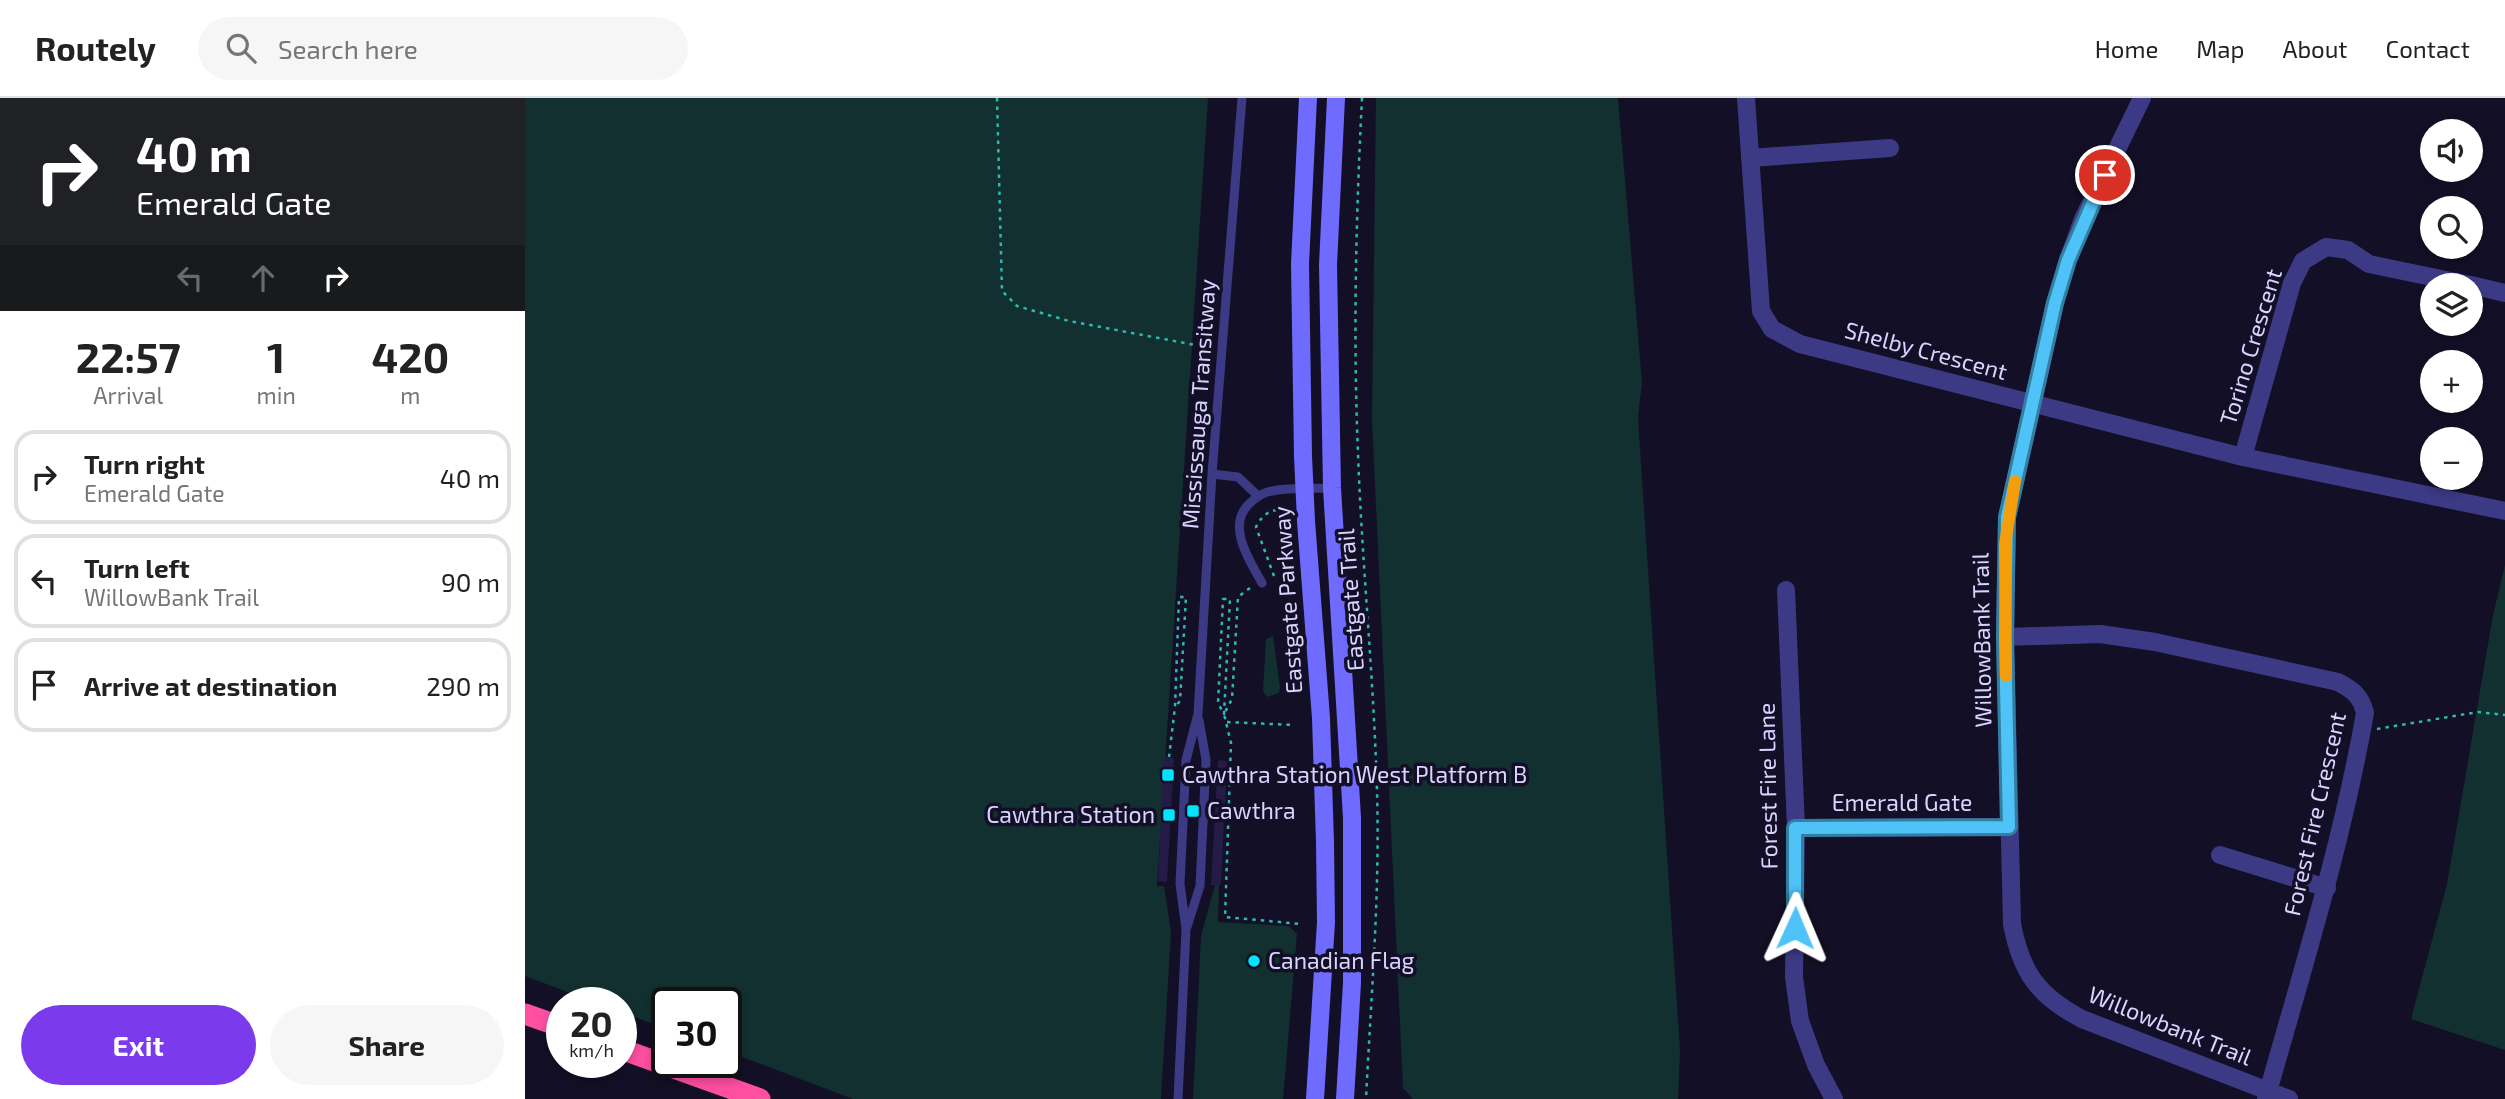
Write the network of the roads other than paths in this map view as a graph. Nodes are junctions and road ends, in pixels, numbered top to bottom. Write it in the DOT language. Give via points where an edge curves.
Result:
graph roads {
  1 [pos="1242,98"];
  2 [pos="1308,98"];
  3 [pos="1336,98"];
  4 [pos="1746,98"];
  5 [pos="2142,98"];
  6 [pos="1890,148"];
  7 [pos="1750,158"];
  8 [pos="2420,275"];
  9 [pos="2483,288"];
  10 [pos="2505,293"];
  11 [pos="2033,404"];
  12 [pos="2243,457"];
  13 [pos="1212,474"];
  14 [pos="1332,488"];
  15 [pos="1305,489"];
  16 [pos="1258,496"];
  17 [pos="2505,511"];
  18 [pos="1262,583"];
  19 [pos="1786,590"];
  20 [pos="2005,637"];
  21 [pos="1198,714"];
  22 [pos="2009,827"];
  23 [pos="1795,828"];
  24 [pos="2220,855"];
  25 [pos="2327,888"];
  26 [pos="1186,929"];
  27 [pos="525,1014"];
  28 [pos="546,1021"];
  29 [pos="637,1055"];
  30 [pos="2267,1095"];
  31 [pos="760,1099"];
  32 [pos="1178,1099"];
  33 [pos="1315,1099"];
  34 [pos="1345,1099"];
  35 [pos="1834,1099"];
  36 [pos="2289,1099"];
  1 -- 13 [label="lane, Mississauga Transitway"];
  2 -- 15 [label="main road, Eastgate Parkway" via="1300,264"];
  3 -- 14 [label="main road" via="1328,265"];
  4 -- 7 [label="street, Shelby Crescent"];
  5 -- 11 [label="street, WillowBank Trail" via="2068,260"];
  6 -- 7 [label="street"];
  7 -- 11 [label="street, Shelby Crescent" via="1761,311 1772,330 1800,344"];
  8 -- 12 [label="street, Torino Crescent" via="2369,264 2348,250 2326,247 2303,261 2292,283"];
  9 -- 10 [label="street, Torino Crescent"];
  11 -- 12 [label="street, Shelby Crescent"];
  11 -- 20 [label="street, WillowBank Trail" via="2007,517"];
  12 -- 17 [label="street, Shelby Crescent"];
  13 -- 16 [label="lane" via="1238,477"];
  13 -- 21 [label="lane, Mississauga Transitway"];
  14 -- 15 [label="lane"];
  14 -- 34 [label="main road" via="1352,818 1352,983"];
  15 -- 16 [label="lane"];
  15 -- 33 [label="main road, Eastgate Parkway" via="1325,842 1326,922"];
  16 -- 18 [label="lane" via="1245,507 1239,524 1240,540"];
  19 -- 23 [label="street, Forest Fire Lane"];
  20 -- 22 [label="street, WillowBank Trail"];
  20 -- 25 [label="street, Forest Fire Crescent" via="2100,634 2155,642 2338,682 2353,690 2363,701 2365,713"];
  21 -- 26 [label="lane, Mississauga Transitway" via="1186,760 1180,884"];
  21 -- 26 [label="lane, Mississauga Transitway" via="1206,760 1200,886"];
  22 -- 23 [label="street, Emerald Gate"];
  22 -- 30 [label="street, Willowbank Trail" via="2017,950 2041,992 2082,1019"];
  23 -- 35 [label="street, Forest Fire Lane" via="1794,977 1800,1021"];
  24 -- 25 [label="street"];
  25 -- 30 [label="street, Forest Fire Crescent"];
  26 -- 32 [label="lane, Mississauga Transitway"];
  27 -- 28 [label="highway"];
  29 -- 31 [label="highway"];
  30 -- 36 [label="street, Willowbank Trail"];
}
